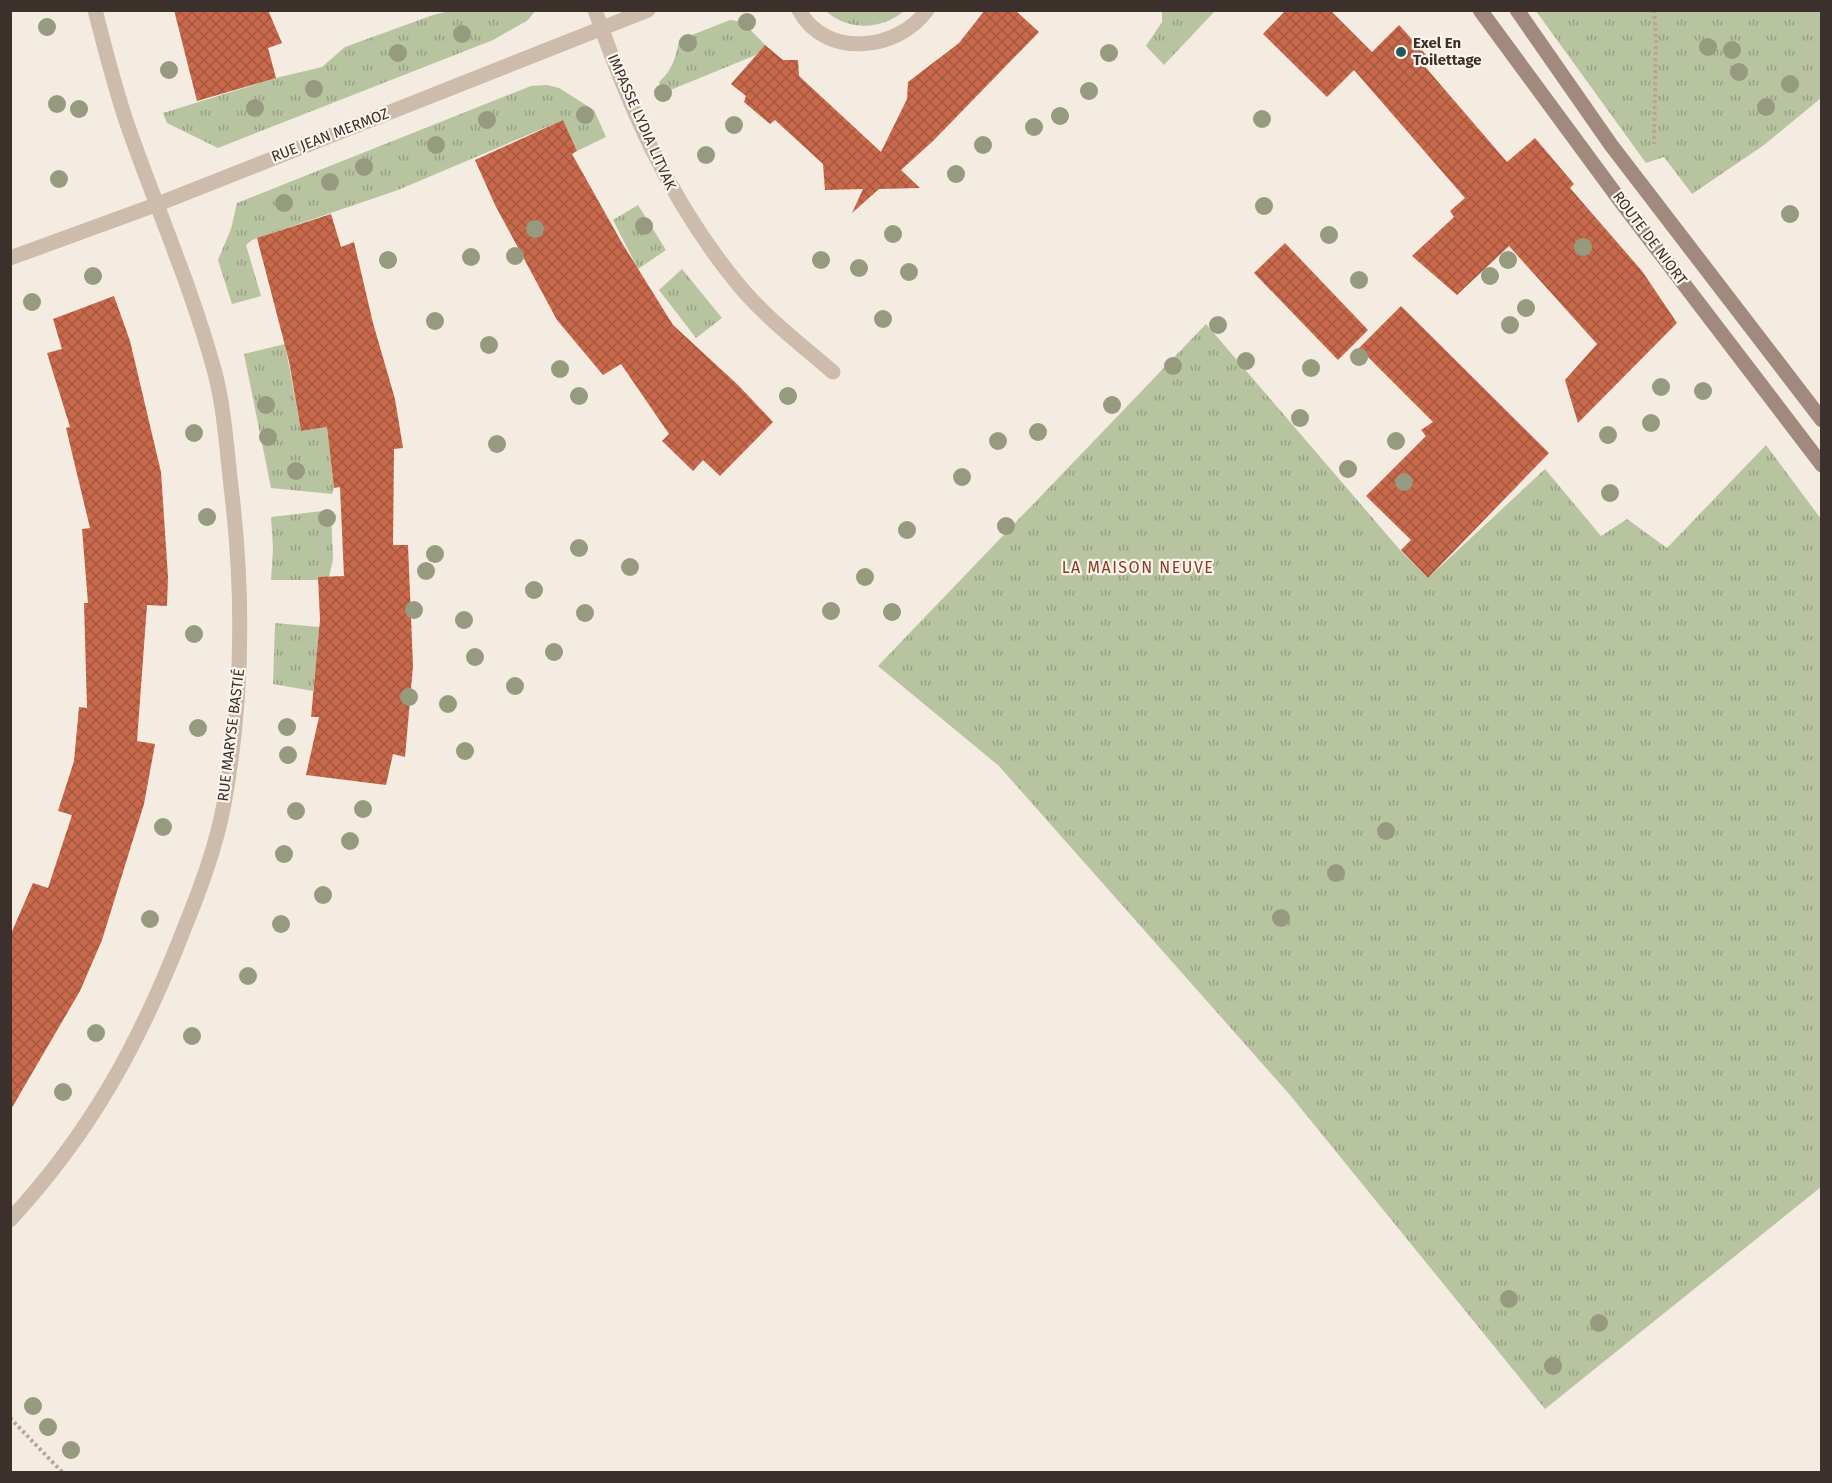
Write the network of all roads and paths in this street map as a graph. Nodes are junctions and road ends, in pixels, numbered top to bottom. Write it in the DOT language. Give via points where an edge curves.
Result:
graph roads {
  1 [pos="94,10"];
  2 [pos="594,10"];
  3 [pos="648,10"];
  4 [pos="799,10"];
  5 [pos="927,10"];
  6 [pos="1480,10"];
  7 [pos="1517,10"];
  8 [pos="1654,10"];
  9 [pos="601,28"];
  10 [pos="1657,154"];
  11 [pos="158,204"];
  12 [pos="10,258"];
  13 [pos="833,372"];
  14 [pos="1821,420"];
  15 [pos="1821,465"];
  16 [pos="10,1220"];
  17 [pos="10,1418"];
  18 [pos="62,1473"];
  1 -- 11 [label="street, RUE MARYSE BASTIÉ" via="131,135"];
  2 -- 9 [label="street, IMPASSE LYDIA LITVAK"];
  3 -- 9 [label="street, RUE JEAN MERMOZ"];
  4 -- 5 [label="street" via="819,31 840,42 864,45 888,41 909,30"];
  6 -- 15 [label="main road, ROUTE DE NIORT"];
  7 -- 14 [label="main road, ROUTE DE NIORT" via="1611,145"];
  8 -- 10 [label="path" via="1653,114"];
  9 -- 11 [label="street, RUE JEAN MERMOZ"];
  9 -- 13 [label="street, IMPASSE LYDIA LITVAK" via="666,181 696,228 748,294"];
  11 -- 12 [label="street, RUE JEAN MERMOZ"];
  11 -- 16 [label="street, RUE MARYSE BASTIÉ" via="216,376 239,561 241,636 232,750 223,807 198,893 148,1018 82,1133 43,1185"];
  17 -- 18 [label="path"];
}
